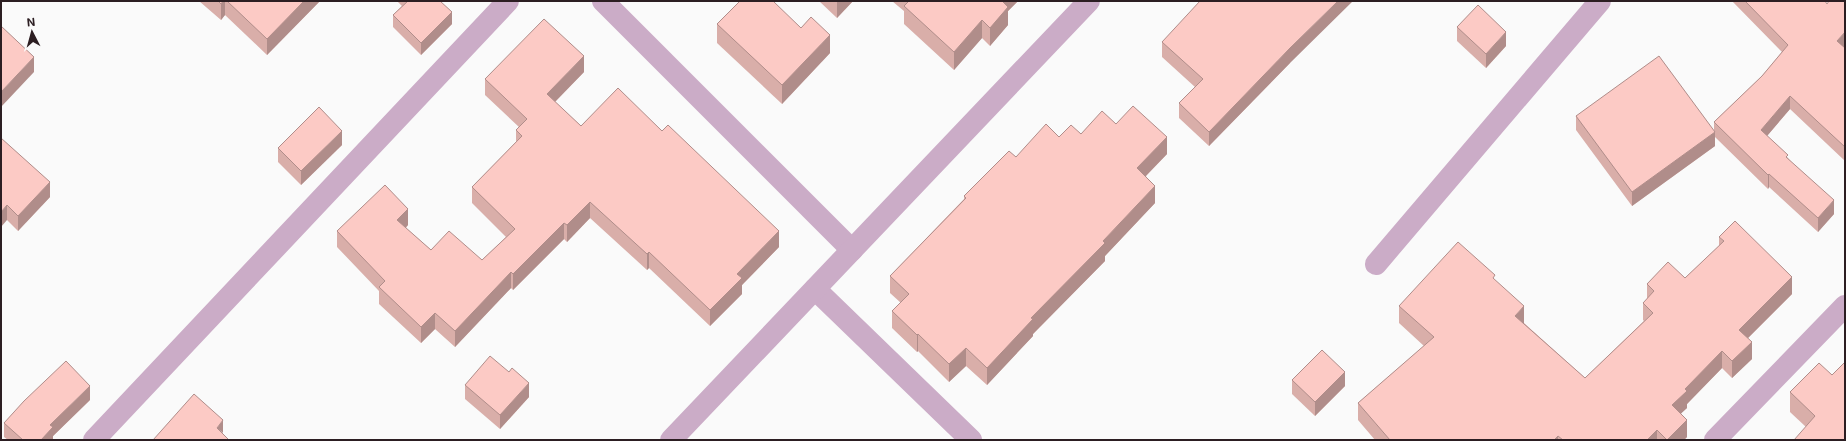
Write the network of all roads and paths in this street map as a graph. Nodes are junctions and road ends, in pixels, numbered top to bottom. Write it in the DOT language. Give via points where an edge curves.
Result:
graph roads {
  1 [pos="508,1"];
  2 [pos="603,1"];
  3 [pos="1089,1"];
  4 [pos="1600,1"];
  5 [pos="852,250"];
  6 [pos="1376,264"];
  7 [pos="815,289"];
  8 [pos="1845,306"];
  9 [pos="94,440"];
  10 [pos="672,440"];
  11 [pos="971,440"];
  12 [pos="1715,440"];
  1 -- 9 [label="street"];
  2 -- 5 [label="street"];
  3 -- 5 [label="street"];
  4 -- 6 [label="street"];
  5 -- 7 [label="street"];
  7 -- 10 [label="street"];
  7 -- 11 [label="street"];
  8 -- 12 [label="street"];
}
